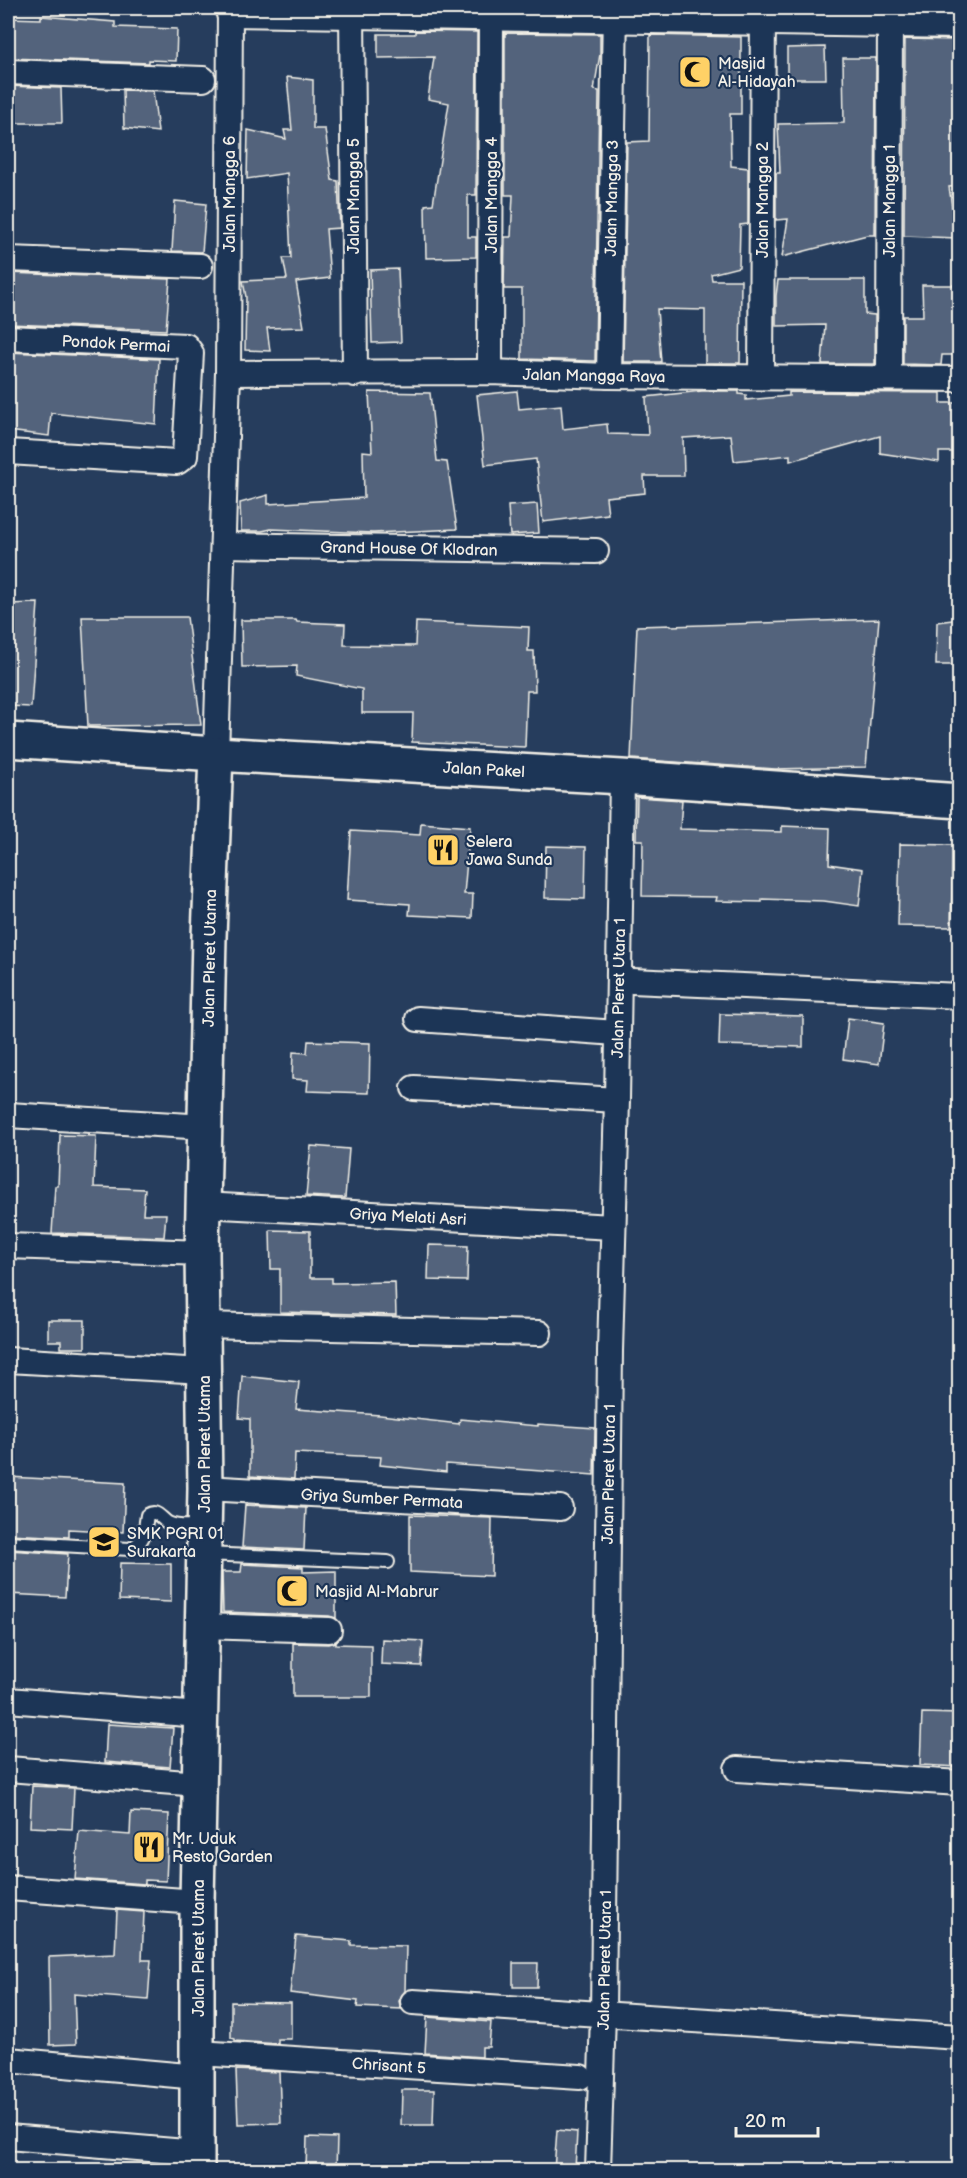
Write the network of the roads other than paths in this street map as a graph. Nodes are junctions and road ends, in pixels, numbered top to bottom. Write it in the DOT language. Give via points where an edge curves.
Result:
graph roads {
  1 [pos="229,11"];
  2 [pos="352,12"];
  3 [pos="491,13"];
  4 [pos="614,14"];
  5 [pos="763,15"];
  6 [pos="890,16"];
  7 [pos="960,26"];
  8 [pos="8,72"];
  9 [pos="203,79"];
  10 [pos="8,259"];
  11 [pos="200,266"];
  12 [pos="8,338"];
  13 [pos="490,372"];
  14 [pos="228,374"];
  15 [pos="354,374"];
  16 [pos="609,376"];
  17 [pos="761,377"];
  18 [pos="889,378"];
  19 [pos="960,379"];
  20 [pos="8,452"];
  21 [pos="223,545"];
  22 [pos="596,551"];
  23 [pos="8,740"];
  24 [pos="216,754"];
  25 [pos="622,777"];
  26 [pos="960,801"];
  27 [pos="632,981"];
  28 [pos="960,996"];
  29 [pos="418,1019"];
  30 [pos="617,1033"];
  31 [pos="414,1088"];
  32 [pos="617,1100"];
  33 [pos="8,1115"];
  34 [pos="206,1128"];
  35 [pos="203,1205"];
  36 [pos="613,1227"];
  37 [pos="8,1246"];
  38 [pos="202,1253"];
  39 [pos="203,1325"];
  40 [pos="539,1334"];
  41 [pos="8,1360"];
  42 [pos="204,1371"];
  43 [pos="205,1488"];
  44 [pos="560,1508"];
  45 [pos="204,1540"];
  46 [pos="8,1542"];
  47 [pos="388,1562"];
  48 [pos="203,1626"];
  49 [pos="329,1630"];
  50 [pos="8,1700"];
  51 [pos="200,1715"];
  52 [pos="8,1769"];
  53 [pos="737,1769"];
  54 [pos="960,1783"];
  55 [pos="199,1784"];
  56 [pos="8,1888"];
  57 [pos="197,1902"];
  58 [pos="413,2002"];
  59 [pos="603,2014"];
  60 [pos="960,2037"];
  61 [pos="8,2060"];
  62 [pos="198,2065"];
  63 [pos="580,2077"];
  64 [pos="8,2137"];
  65 [pos="197,2162"];
  66 [pos="598,2170"];
  1 -- 2 [label="street"];
  1 -- 14 [label="street, Jalan Mangga 6"];
  2 -- 3 [label="street"];
  2 -- 15 [label="street, Jalan Mangga 5"];
  3 -- 4 [label="street"];
  3 -- 13 [label="street, Jalan Mangga 4"];
  4 -- 5 [label="street"];
  4 -- 16 [label="street, Jalan Mangga 3"];
  5 -- 6 [label="street"];
  5 -- 17 [label="street, Jalan Mangga 2"];
  6 -- 7 [label="street"];
  6 -- 18 [label="street, Jalan Mangga 1"];
  8 -- 9 [label="street"];
  10 -- 11 [label="street"];
  12 -- 20 [label="street, Pondok Permai" via="186,346 190,353 185,456 177,462"];
  13 -- 15 [label="street, Jalan Mangga Raya"];
  13 -- 16 [label="street, Jalan Mangga Raya"];
  14 -- 15 [label="street, Jalan Mangga Raya"];
  14 -- 21 [label="street, Jalan Mangga 6"];
  16 -- 17 [label="street, Jalan Mangga Raya"];
  17 -- 18 [label="street, Jalan Mangga Raya"];
  18 -- 19 [label="street, Jalan Mangga Raya"];
  21 -- 22 [label="street, Grand House Of Klodran"];
  21 -- 24 [label="street, Jalan Mangga 6"];
  23 -- 24 [label="street, Jalan Pakel"];
  24 -- 25 [label="street, Jalan Pakel"];
  24 -- 34 [label="street, Jalan Pleret Utama"];
  25 -- 26 [label="street, Jalan Pakel"];
  25 -- 30 [label="street, Jalan Pleret Utara 1"];
  27 -- 28 [label="street"];
  29 -- 30 [label="street"];
  30 -- 32 [label="street, Jalan Pleret Utara 1"];
  31 -- 32 [label="street"];
  32 -- 36 [label="street, Jalan Pleret Utara 1"];
  33 -- 34 [label="street"];
  34 -- 35 [label="street, Jalan Pleret Utama"];
  35 -- 36 [label="street, Griya Melati Asri"];
  35 -- 38 [label="street, Jalan Pleret Utama"];
  36 -- 59 [label="street, Jalan Pleret Utara 1"];
  37 -- 38 [label="street"];
  38 -- 39 [label="street, Jalan Pleret Utama"];
  39 -- 40 [label="street"];
  39 -- 42 [label="street, Jalan Pleret Utama"];
  41 -- 42 [label="street"];
  42 -- 43 [label="street, Jalan Pleret Utama"];
  43 -- 44 [label="street, Griya Sumber Permata"];
  43 -- 45 [label="street, Jalan Pleret Utama"];
  45 -- 46 [label="lane" via="151,1512 143,1539 130,1549"];
  45 -- 47 [label="lane"];
  45 -- 48 [label="street, Jalan Pleret Utama"];
  48 -- 49 [label="street"];
  48 -- 51 [label="street, Jalan Pleret Utama"];
  50 -- 51 [label="street"];
  51 -- 55 [label="street, Jalan Pleret Utama"];
  52 -- 55 [label="street"];
  53 -- 54 [label="street"];
  55 -- 57 [label="street, Jalan Pleret Utama"];
  56 -- 57 [label="street"];
  57 -- 62 [label="street, Jalan Pleret Utama"];
  58 -- 59 [label="street"];
  59 -- 60 [label="street"];
  59 -- 66 [label="street, Jalan Pleret Utara 1"];
  61 -- 62 [label="street, Chrisant 5"];
  62 -- 63 [label="street, Chrisant 5"];
  62 -- 65 [label="street, Jalan Pleret Utama"];
  64 -- 65 [label="street"];
}
